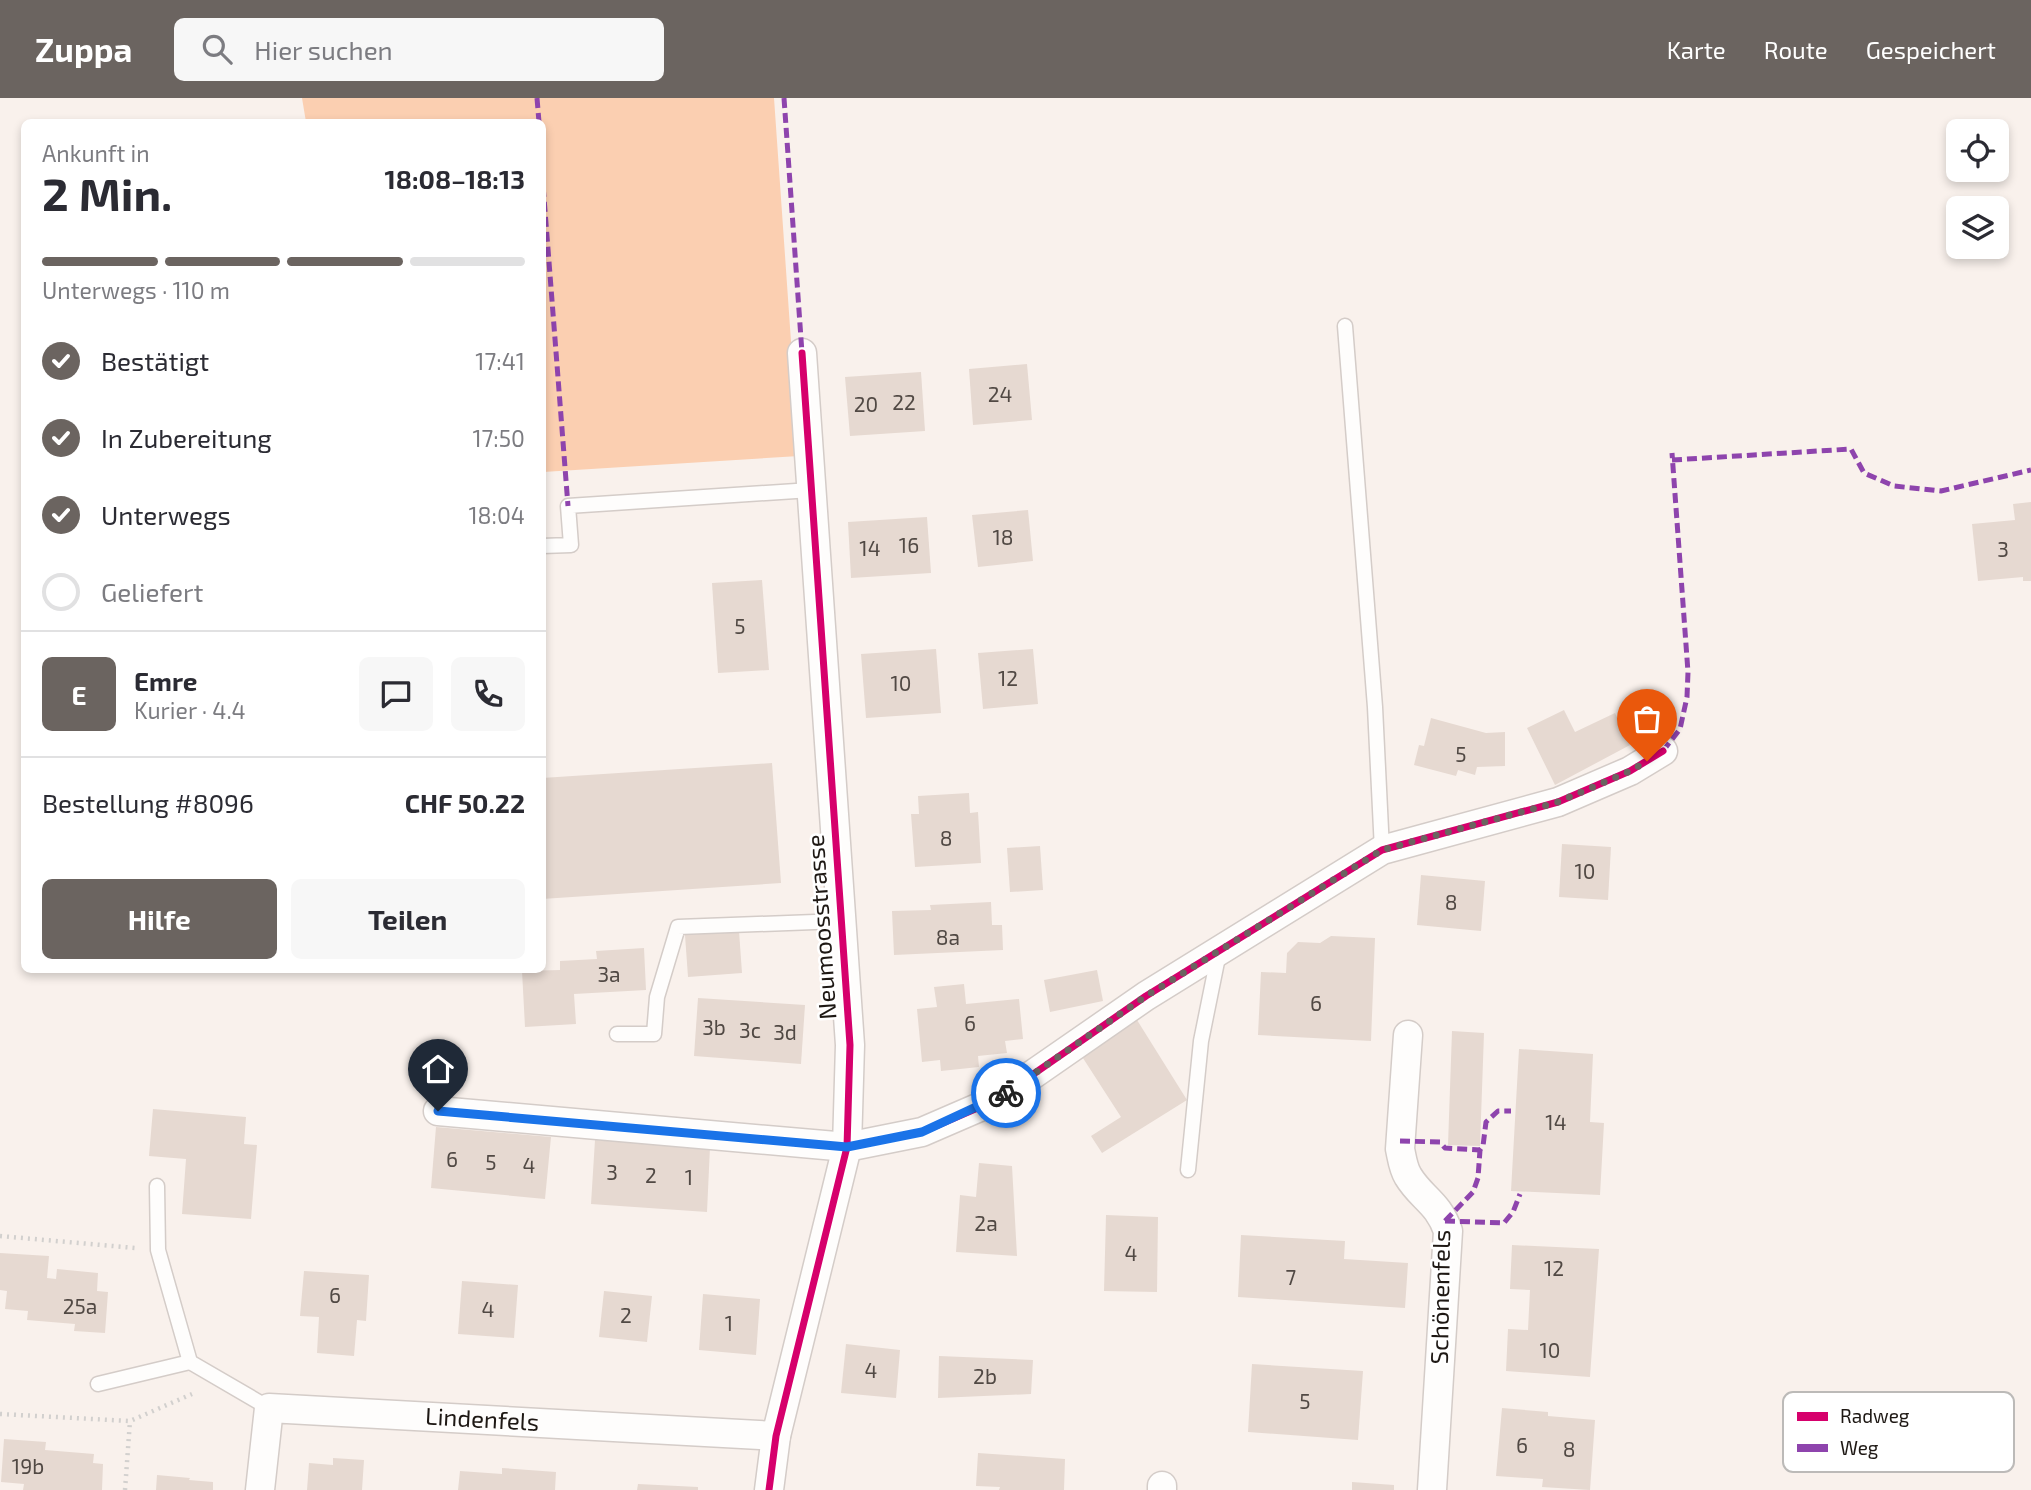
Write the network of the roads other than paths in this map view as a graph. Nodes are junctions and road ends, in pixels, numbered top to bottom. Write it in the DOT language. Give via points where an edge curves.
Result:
graph roads {
  1 [pos="1345,326"];
  2 [pos="802,353"];
  3 [pos="811,490"];
  4 [pos="546,546"];
  5 [pos="1663,751"];
  6 [pos="1382,850"];
  7 [pos="841,921"];
  8 [pos="1220,950"];
  9 [pos="617,1034"];
  10 [pos="1408,1035"];
  11 [pos="438,1111"];
  12 [pos="847,1147"];
  13 [pos="1188,1170"];
  14 [pos="157,1185"];
  15 [pos="190,1362"];
  16 [pos="98,1384"];
  17 [pos="270,1409"];
  18 [pos="776,1436"];
  19 [pos="260,1490"];
  20 [pos="769,1490"];
  21 [pos="1432,1490"];
  1 -- 6 [label="lane"];
  2 -- 3 [label="street, Neumoosstrasse"];
  3 -- 4 [label="lane" via="568,506 571,545"];
  3 -- 7 [label="street, Neumoosstrasse"];
  5 -- 6 [label="street" via="1630,771 1558,802"];
  6 -- 8 [label="street"];
  7 -- 9 [label="lane" via="678,927 657,997 654,1034"];
  7 -- 12 [label="street, Neumoosstrasse" via="850,1045"];
  8 -- 12 [label="street" via="996,1100 922,1132"];
  8 -- 13 [label="lane" via="1201,1041"];
  10 -- 21 [label="street, Schönenfels" via="1401,1157 1409,1179 1435,1206 1448,1231"];
  11 -- 12 [label="street"];
  12 -- 18 [label="street, Neumoosstrasse"];
  14 -- 15 [label="lane" via="158,1250"];
  15 -- 16 [label="lane"];
  15 -- 17 [label="lane"];
  17 -- 18 [label="street, Lindenfels"];
  17 -- 19 [label="street"];
  18 -- 20 [label="street, Neumoosstrasse"];
}
